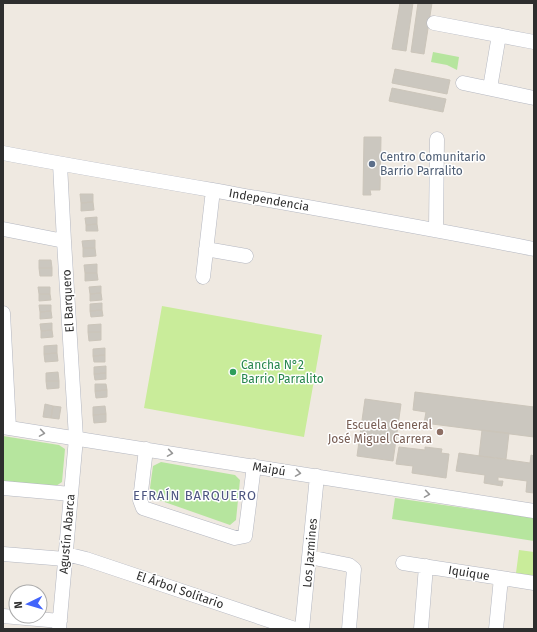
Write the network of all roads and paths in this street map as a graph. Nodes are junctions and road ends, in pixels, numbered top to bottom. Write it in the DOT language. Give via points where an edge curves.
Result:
graph roads {
  1 [pos="434,23"];
  2 [pos="499,35"];
  3 [pos="534,42"];
  4 [pos="463,83"];
  5 [pos="490,88"];
  6 [pos="534,98"];
  7 [pos="437,139"];
  8 [pos="3,153"];
  9 [pos="60,164"];
  10 [pos="213,190"];
  11 [pos="3,229"];
  12 [pos="436,230"];
  13 [pos="64,241"];
  14 [pos="206,249"];
  15 [pos="534,249"];
  16 [pos="246,256"];
  17 [pos="203,277"];
  18 [pos="3,313"];
  19 [pos="6,427"];
  20 [pos="76,438"];
  21 [pos="146,450"];
  22 [pos="254,466"];
  23 [pos="317,476"];
  24 [pos="3,488"];
  25 [pos="71,494"];
  26 [pos="534,511"];
  27 [pos="3,554"];
  28 [pos="65,557"];
  29 [pos="309,557"];
  30 [pos="403,563"];
  31 [pos="426,566"];
  32 [pos="501,578"];
  33 [pos="534,583"];
  34 [pos="3,616"];
  35 [pos="59,625"];
  36 [pos="294,629"];
  37 [pos="302,629"];
  38 [pos="349,629"];
  39 [pos="421,629"];
  40 [pos="496,629"];
  1 -- 2 [label="street"];
  2 -- 3 [label="street"];
  2 -- 5 [label="street"];
  4 -- 5 [label="street"];
  5 -- 6 [label="street"];
  7 -- 12 [label="street"];
  8 -- 9 [label="street, Independencia"];
  9 -- 10 [label="street, Independencia"];
  9 -- 13 [label="street, El Barquero"];
  10 -- 12 [label="street, Independencia"];
  10 -- 14 [label="street"];
  11 -- 13 [label="street"];
  12 -- 15 [label="street, Independencia"];
  13 -- 20 [label="street, El Barquero"];
  14 -- 16 [label="street"];
  14 -- 17 [label="street"];
  18 -- 19 [label="street"];
  19 -- 20 [label="street, Maipú, one-way"];
  20 -- 21 [label="street, Maipú"];
  20 -- 25 [label="street, Agustín Abarca"];
  21 -- 22 [label="street, Maipú, one-way"];
  21 -- 22 [label="street" via="140,500 143,508 235,538 245,536"];
  22 -- 23 [label="street, Maipú, one-way"];
  23 -- 26 [label="street, Maipú, one-way"];
  23 -- 29 [label="street, Los Jazmines"];
  24 -- 25 [label="street"];
  25 -- 28 [label="street, Agustín Abarca"];
  27 -- 28 [label="street, El Árbol Solitario"];
  28 -- 35 [label="street, Agustín Abarca"];
  28 -- 36 [label="street, El Árbol Solitario" via="86,558"];
  29 -- 37 [label="street, Los Jazmines"];
  29 -- 38 [label="street" via="349,565 354,569"];
  30 -- 31 [label="street, Iquique"];
  31 -- 32 [label="street, Iquique"];
  31 -- 39 [label="street"];
  32 -- 33 [label="street, Iquique"];
  32 -- 40 [label="street"];
  34 -- 35 [label="street"];
}
